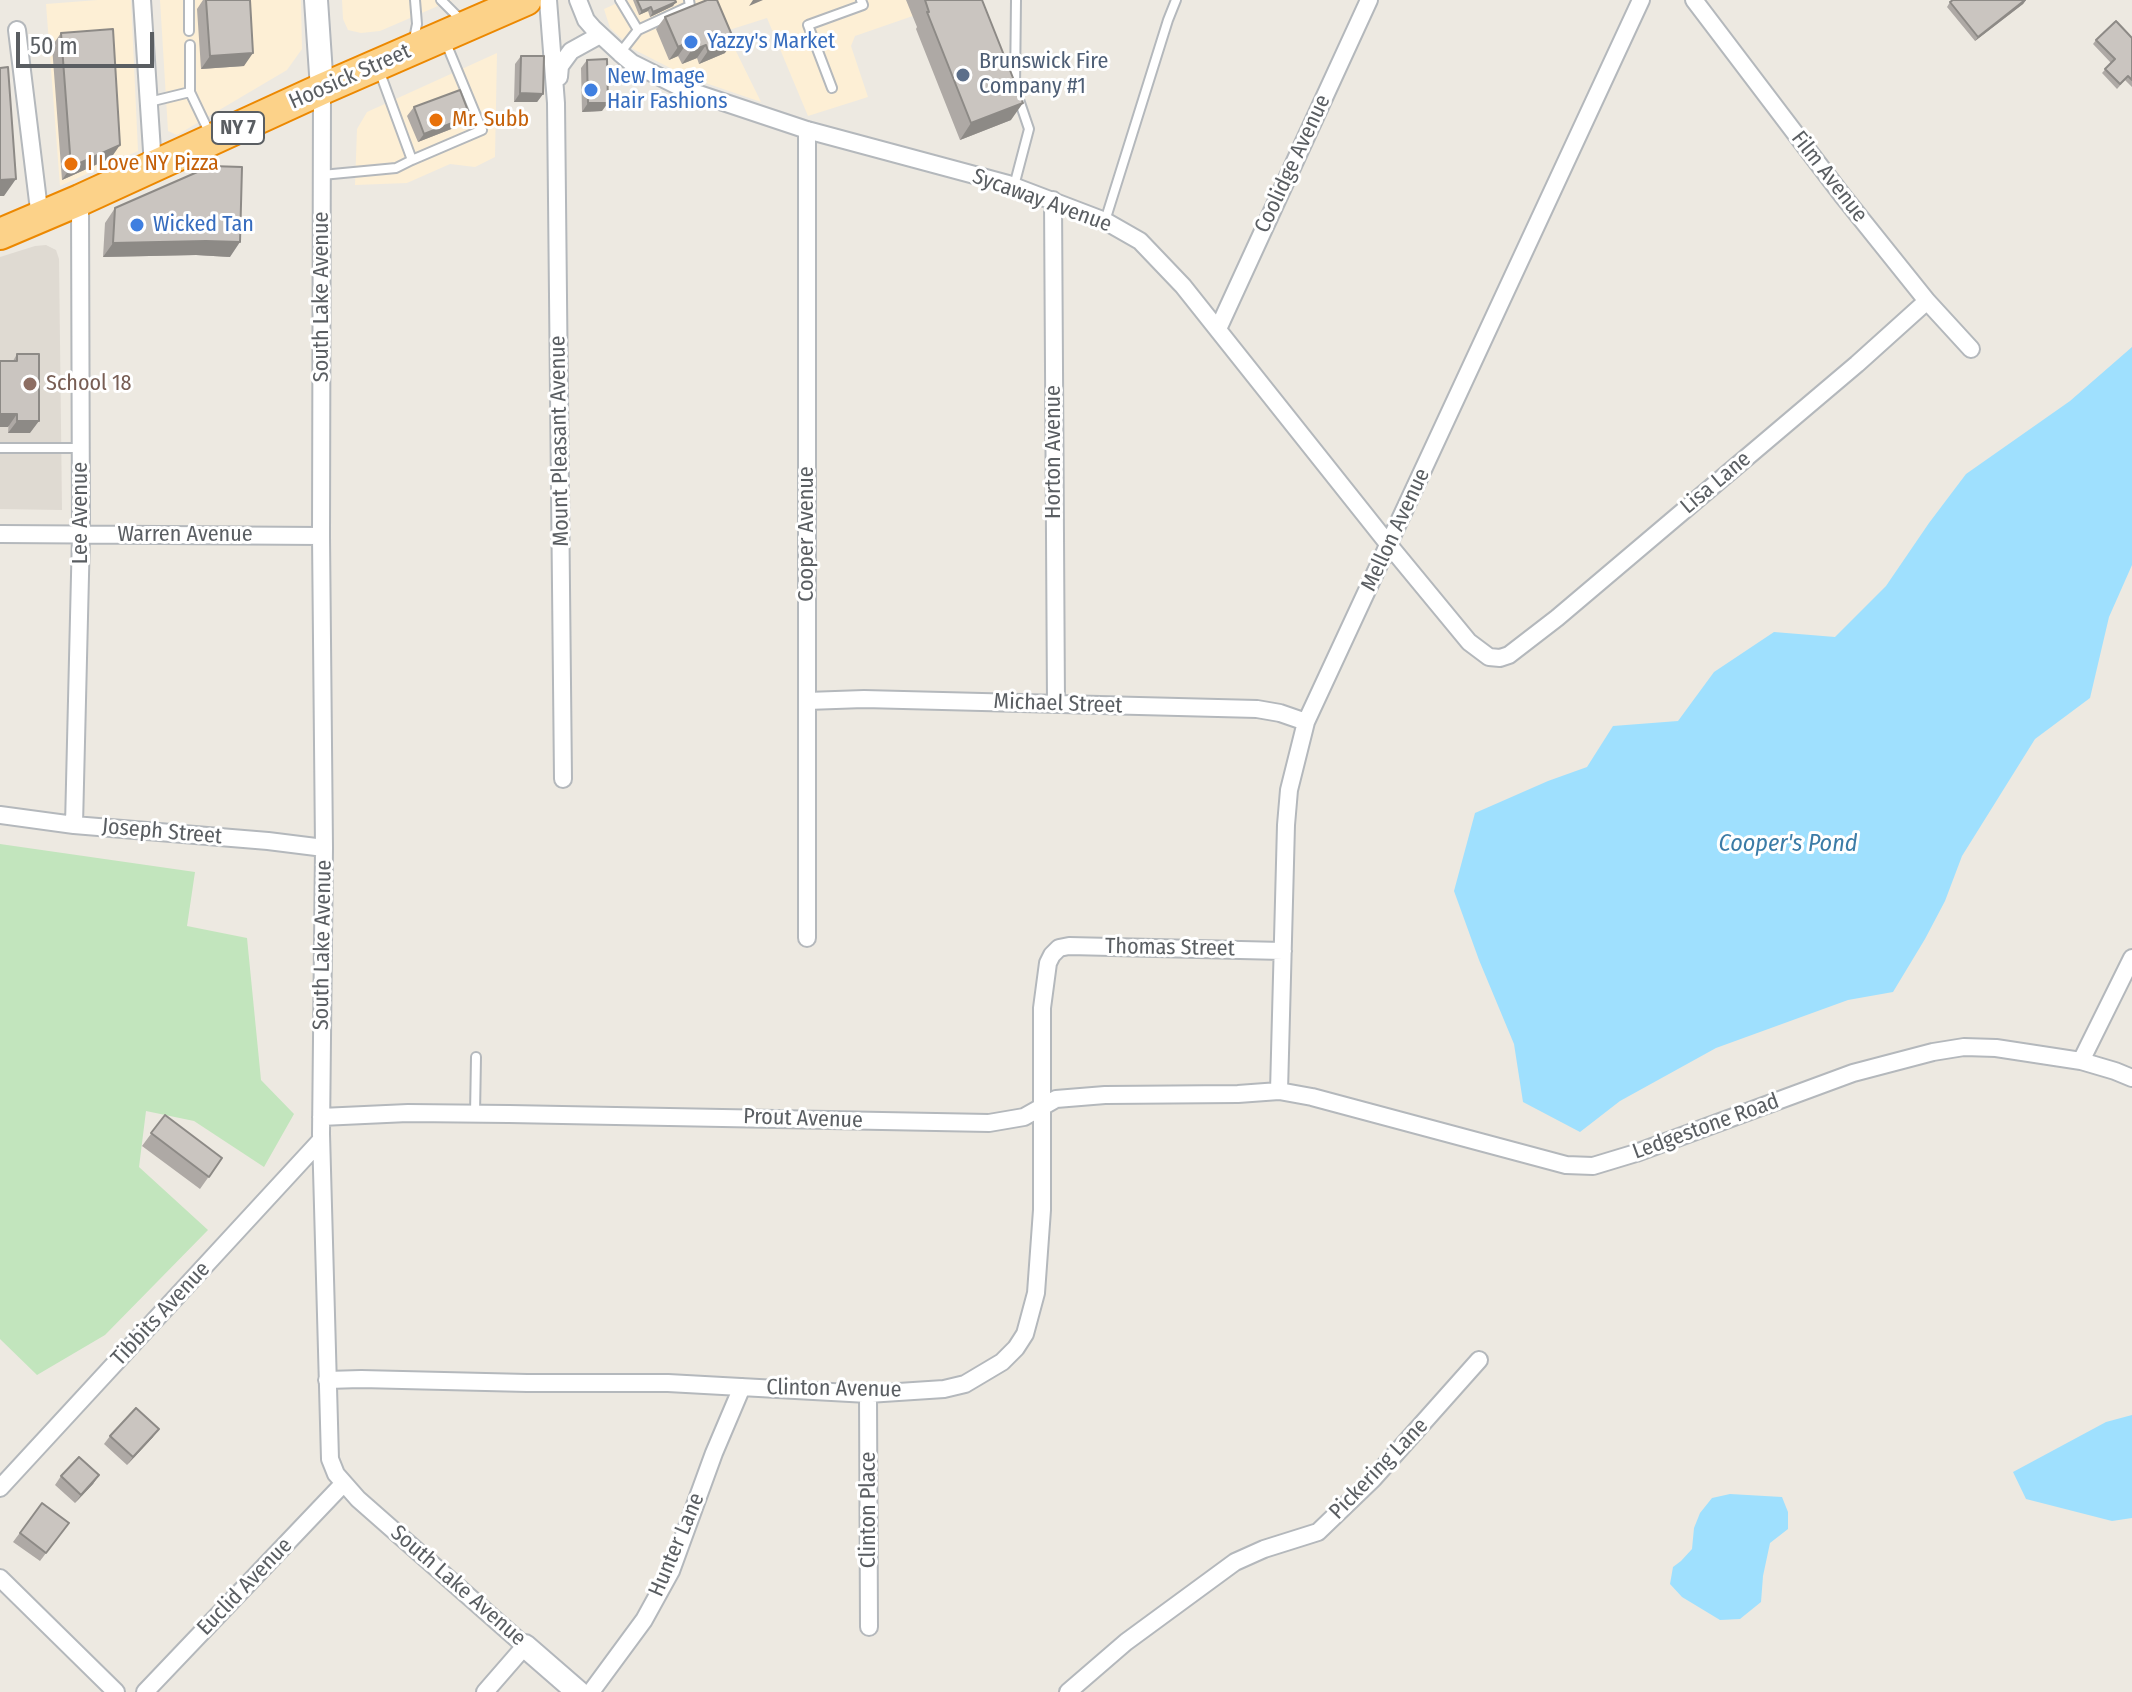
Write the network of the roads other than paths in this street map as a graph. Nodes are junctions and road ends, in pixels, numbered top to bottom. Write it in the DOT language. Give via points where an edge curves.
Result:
graph roads {
  1 [pos="142,0"];
  2 [pos="189,0"];
  3 [pos="316,0"];
  4 [pos="415,0"];
  5 [pos="441,0"];
  6 [pos="526,0"];
  7 [pos="548,0"];
  8 [pos="578,0"];
  9 [pos="620,0"];
  10 [pos="689,0"];
  11 [pos="861,0"];
  12 [pos="1016,0"];
  13 [pos="1176,0"];
  14 [pos="1369,0"];
  15 [pos="1641,0"];
  16 [pos="1694,0"];
  17 [pos="17,30"];
  18 [pos="638,30"];
  19 [pos="189,31"];
  20 [pos="455,31"];
  21 [pos="600,35"];
  22 [pos="190,45"];
  23 [pos="413,49"];
  24 [pos="620,53"];
  25 [pos="377,65"];
  26 [pos="832,88"];
  27 [pos="322,89"];
  28 [pos="190,92"];
  29 [pos="149,102"];
  30 [pos="556,103"];
  31 [pos="807,130"];
  32 [pos="212,139"];
  33 [pos="412,160"];
  34 [pos="153,166"];
  35 [pos="322,175"];
  36 [pos="1014,186"];
  37 [pos="80,200"];
  38 [pos="1053,200"];
  39 [pos="40,218"];
  40 [pos="1105,221"];
  41 [pos="0,234"];
  42 [pos="1927,301"];
  43 [pos="1218,329"];
  44 [pos="1971,349"];
  45 [pos="0,448"];
  46 [pos="81,448"];
  47 [pos="0,534"];
  48 [pos="81,534"];
  49 [pos="321,536"];
  50 [pos="1389,545"];
  51 [pos="1500,658"];
  52 [pos="807,701"];
  53 [pos="1056,704"];
  54 [pos="1306,722"];
  55 [pos="563,779"];
  56 [pos="0,815"];
  57 [pos="74,825"];
  58 [pos="324,848"];
  59 [pos="807,938"];
  60 [pos="1059,948"];
  61 [pos="1283,951"];
  62 [pos="2132,958"];
  63 [pos="476,1057"];
  64 [pos="2081,1061"];
  65 [pos="2132,1078"];
  66 [pos="1279,1091"];
  67 [pos="1041,1107"];
  68 [pos="475,1114"];
  69 [pos="321,1117"];
  70 [pos="321,1140"];
  71 [pos="1479,1360"];
  72 [pos="327,1380"];
  73 [pos="742,1387"];
  74 [pos="868,1394"];
  75 [pos="344,1483"];
  76 [pos="0,1488"];
  77 [pos="0,1578"];
  78 [pos="869,1627"];
  79 [pos="525,1646"];
  80 [pos="116,1692"];
  81 [pos="145,1692"];
  82 [pos="485,1692"];
  83 [pos="578,1692"];
  84 [pos="591,1692"];
  85 [pos="1068,1692"];
  1 -- 29 [label="street"];
  2 -- 19 [label="lane"];
  3 -- 27 [label="street"];
  4 -- 23 [label="lane"];
  5 -- 20 [label="lane"];
  6 -- 20 [label="highway, Hoosick Street / NY 7"];
  7 -- 30 [label="street, Mount Pleasant Avenue"];
  8 -- 21 [label="street, Sycaway Avenue"];
  9 -- 18 [label="lane"];
  10 -- 18 [label="lane" via="690,6"];
  11 -- 26 [label="lane" via="863,5 808,25"];
  12 -- 36 [label="lane" via="1015,88 1029,129"];
  13 -- 40 [label="lane"];
  14 -- 43 [label="street, Coolidge Avenue"];
  15 -- 50 [label="street, Mellon Avenue"];
  16 -- 42 [label="street, Film Avenue"];
  17 -- 39 [label="street"];
  18 -- 24 [label="lane"];
  20 -- 23 [label="highway, Hoosick Street / NY 7"];
  20 -- 33 [label="lane" via="482,130"];
  21 -- 24 [label="street, Sycaway Avenue"];
  21 -- 30 [label="street, Mount Pleasant Avenue" via="571,51 560,66"];
  22 -- 28 [label="lane"];
  23 -- 25 [label="highway, Hoosick Street / NY 7"];
  24 -- 31 [label="street, Sycaway Avenue" via="684,89"];
  25 -- 27 [label="highway, Hoosick Street / NY 7"];
  25 -- 33 [label="lane"];
  27 -- 32 [label="highway, Hoosick Street / NY 7"];
  27 -- 35 [label="street, South Lake Avenue"];
  28 -- 29 [label="lane"];
  28 -- 32 [label="lane"];
  29 -- 34 [label="street"];
  30 -- 55 [label="street, Mount Pleasant Avenue"];
  31 -- 36 [label="street, Sycaway Avenue"];
  31 -- 52 [label="street, Cooper Avenue"];
  32 -- 34 [label="highway, Hoosick Street / NY 7"];
  33 -- 35 [label="lane" via="396,168"];
  34 -- 37 [label="highway, Hoosick Street / NY 7"];
  35 -- 49 [label="street, South Lake Avenue"];
  36 -- 38 [label="street, Sycaway Avenue"];
  37 -- 39 [label="highway, Hoosick Street / NY 7"];
  37 -- 46 [label="street, Lee Avenue"];
  38 -- 40 [label="street, Sycaway Avenue"];
  38 -- 53 [label="street, Horton Avenue"];
  39 -- 41 [label="highway, Hoosick Street / NY 7"];
  40 -- 43 [label="street, Sycaway Avenue" via="1140,241"];
  42 -- 44 [label="street, Film Avenue"];
  42 -- 51 [label="street, Lisa Lane" via="1557,618"];
  43 -- 50 [label="street, Sycaway Avenue"];
  45 -- 46 [label="lane"];
  46 -- 48 [label="street, Lee Avenue"];
  47 -- 48 [label="street, Warren Avenue"];
  48 -- 49 [label="street, Warren Avenue"];
  48 -- 57 [label="street, Lee Avenue"];
  49 -- 58 [label="street, South Lake Avenue"];
  50 -- 51 [label="street, Sycaway Avenue" via="1469,642 1489,657"];
  50 -- 54 [label="street, Mellon Avenue"];
  52 -- 53 [label="street, Michael Street"];
  52 -- 59 [label="street, Cooper Avenue"];
  53 -- 54 [label="street, Michael Street" via="1257,709"];
  54 -- 61 [label="street, Mellon Avenue" via="1289,790"];
  56 -- 57 [label="street, Joseph Street"];
  57 -- 58 [label="street, Joseph Street"];
  58 -- 69 [label="street, South Lake Avenue"];
  60 -- 61 [label="street, Thomas Street"];
  60 -- 67 [label="street, Clinton Avenue" via="1048,963 1042,1008"];
  61 -- 66 [label="street, Mellon Avenue"];
  62 -- 64 [label="street"];
  63 -- 68 [label="lane"];
  64 -- 65 [label="street, Ledgestone Road"];
  64 -- 66 [label="street, Ledgestone Road" via="1996,1048 1933,1052 1853,1073 1593,1166 1566,1165"];
  66 -- 67 [label="street, Prout Avenue" via="1105,1095 1056,1099"];
  67 -- 68 [label="street, Prout Avenue" via="1024,1117 989,1123"];
  67 -- 74 [label="street, Clinton Avenue" via="1042,1210 1036,1293 1025,1334 1002,1362 965,1384"];
  68 -- 69 [label="street, Prout Avenue"];
  69 -- 70 [label="street, South Lake Avenue"];
  70 -- 72 [label="street, South Lake Avenue"];
  70 -- 76 [label="street, Tibbits Avenue"];
  71 -- 85 [label="street, Pickering Lane" via="1318,1532 1235,1562"];
  72 -- 73 [label="street, Clinton Avenue"];
  72 -- 75 [label="street, South Lake Avenue" via="330,1459"];
  73 -- 74 [label="street, Clinton Avenue"];
  73 -- 84 [label="street, Hunter Lane" via="671,1571 644,1620"];
  74 -- 78 [label="street, Clinton Place"];
  75 -- 79 [label="street, South Lake Avenue"];
  75 -- 81 [label="street, Euclid Avenue"];
  77 -- 80 [label="street"];
  79 -- 82 [label="street"];
  79 -- 83 [label="street, South Lake Avenue"];
}
